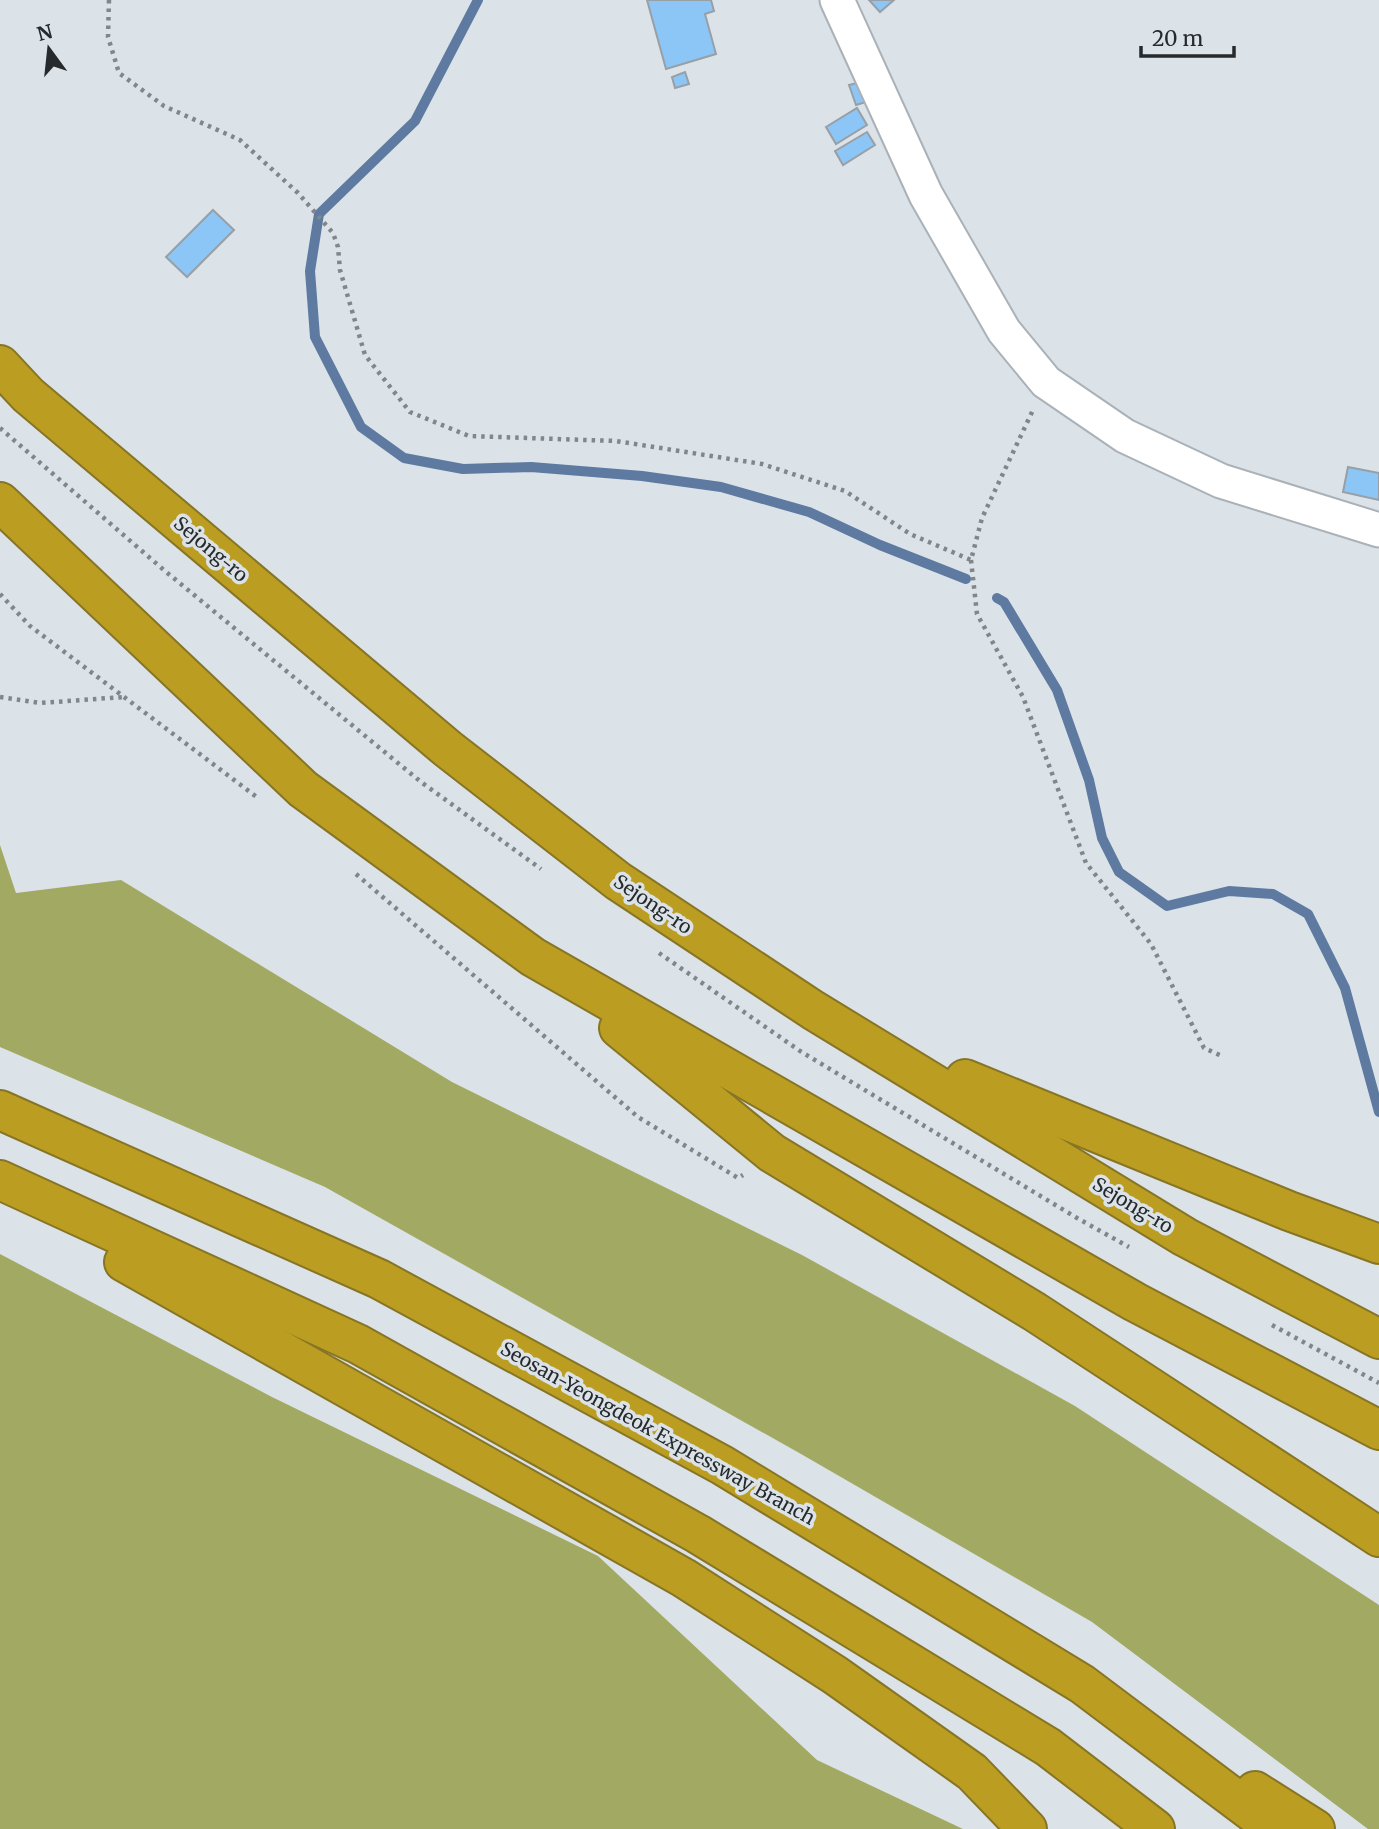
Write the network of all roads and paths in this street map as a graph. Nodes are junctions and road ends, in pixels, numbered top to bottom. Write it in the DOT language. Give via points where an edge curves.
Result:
graph roads {
  1 [pos="109,0"];
  2 [pos="837,0"];
  3 [pos="0,365"];
  4 [pos="1046,382"];
  5 [pos="0,502"];
  6 [pos="1379,530"];
  7 [pos="971,560"];
  8 [pos="0,594"];
  9 [pos="0,696"];
  10 [pos="125,697"];
  11 [pos="264,803"];
  12 [pos="349,868"];
  13 [pos="533,957"];
  14 [pos="813,1010"];
  15 [pos="1224,1057"];
  16 [pos="0,1110"];
  17 [pos="772,1153"];
  18 [pos="0,1180"];
  19 [pos="0,1193"];
  20 [pos="1379,1244"];
  21 [pos="1379,1339"];
  22 [pos="1379,1430"];
  23 [pos="1379,1537"];
  24 [pos="1082,1684"];
  25 [pos="1027,1829"];
  26 [pos="1155,1829"];
  27 [pos="1275,1829"];
  28 [pos="1315,1829"];
  1 -- 7 [label="path" via="108,37 119,73 163,106 240,140 298,193 332,233 365,355 410,412 470,436 616,441 762,464 845,491 910,534"];
  2 -- 4 [label="street" via="926,195 1004,331"];
  3 -- 14 [label="highway, Sejong-ro" via="28,395 448,749 618,881"];
  4 -- 6 [label="street" via="1125,436 1221,481"];
  4 -- 7 [label="path" via="982,518"];
  5 -- 13 [label="highway" via="303,789"];
  7 -- 15 [label="path" via="977,614 1023,697 1086,863 1151,944 1204,1048"];
  8 -- 10 [label="path" via="30,626"];
  9 -- 10 [label="path" via="40,704"];
  10 -- 11 [label="path"];
  12 -- 17 [label="path" via="638,1117 738,1178"];
  13 -- 17 [label="highway"];
  13 -- 22 [label="highway" via="1135,1302"];
  14 -- 20 [label="highway" via="1004,1097"];
  14 -- 21 [label="highway, Sejong-ro" via="1185,1237"];
  16 -- 24 [label="highway, Seosan-Yeongdeok Expressway Branch" via="379,1279 722,1465"];
  17 -- 23 [label="highway" via="1035,1312"];
  18 -- 26 [label="highway" via="358,1344 661,1514 1048,1747"];
  19 -- 25 [label="highway" via="684,1577 835,1675 972,1772"];
  24 -- 27 [label="highway, Seosan-Yeongdeok Expressway Branch"];
  24 -- 28 [label="highway"];
}
